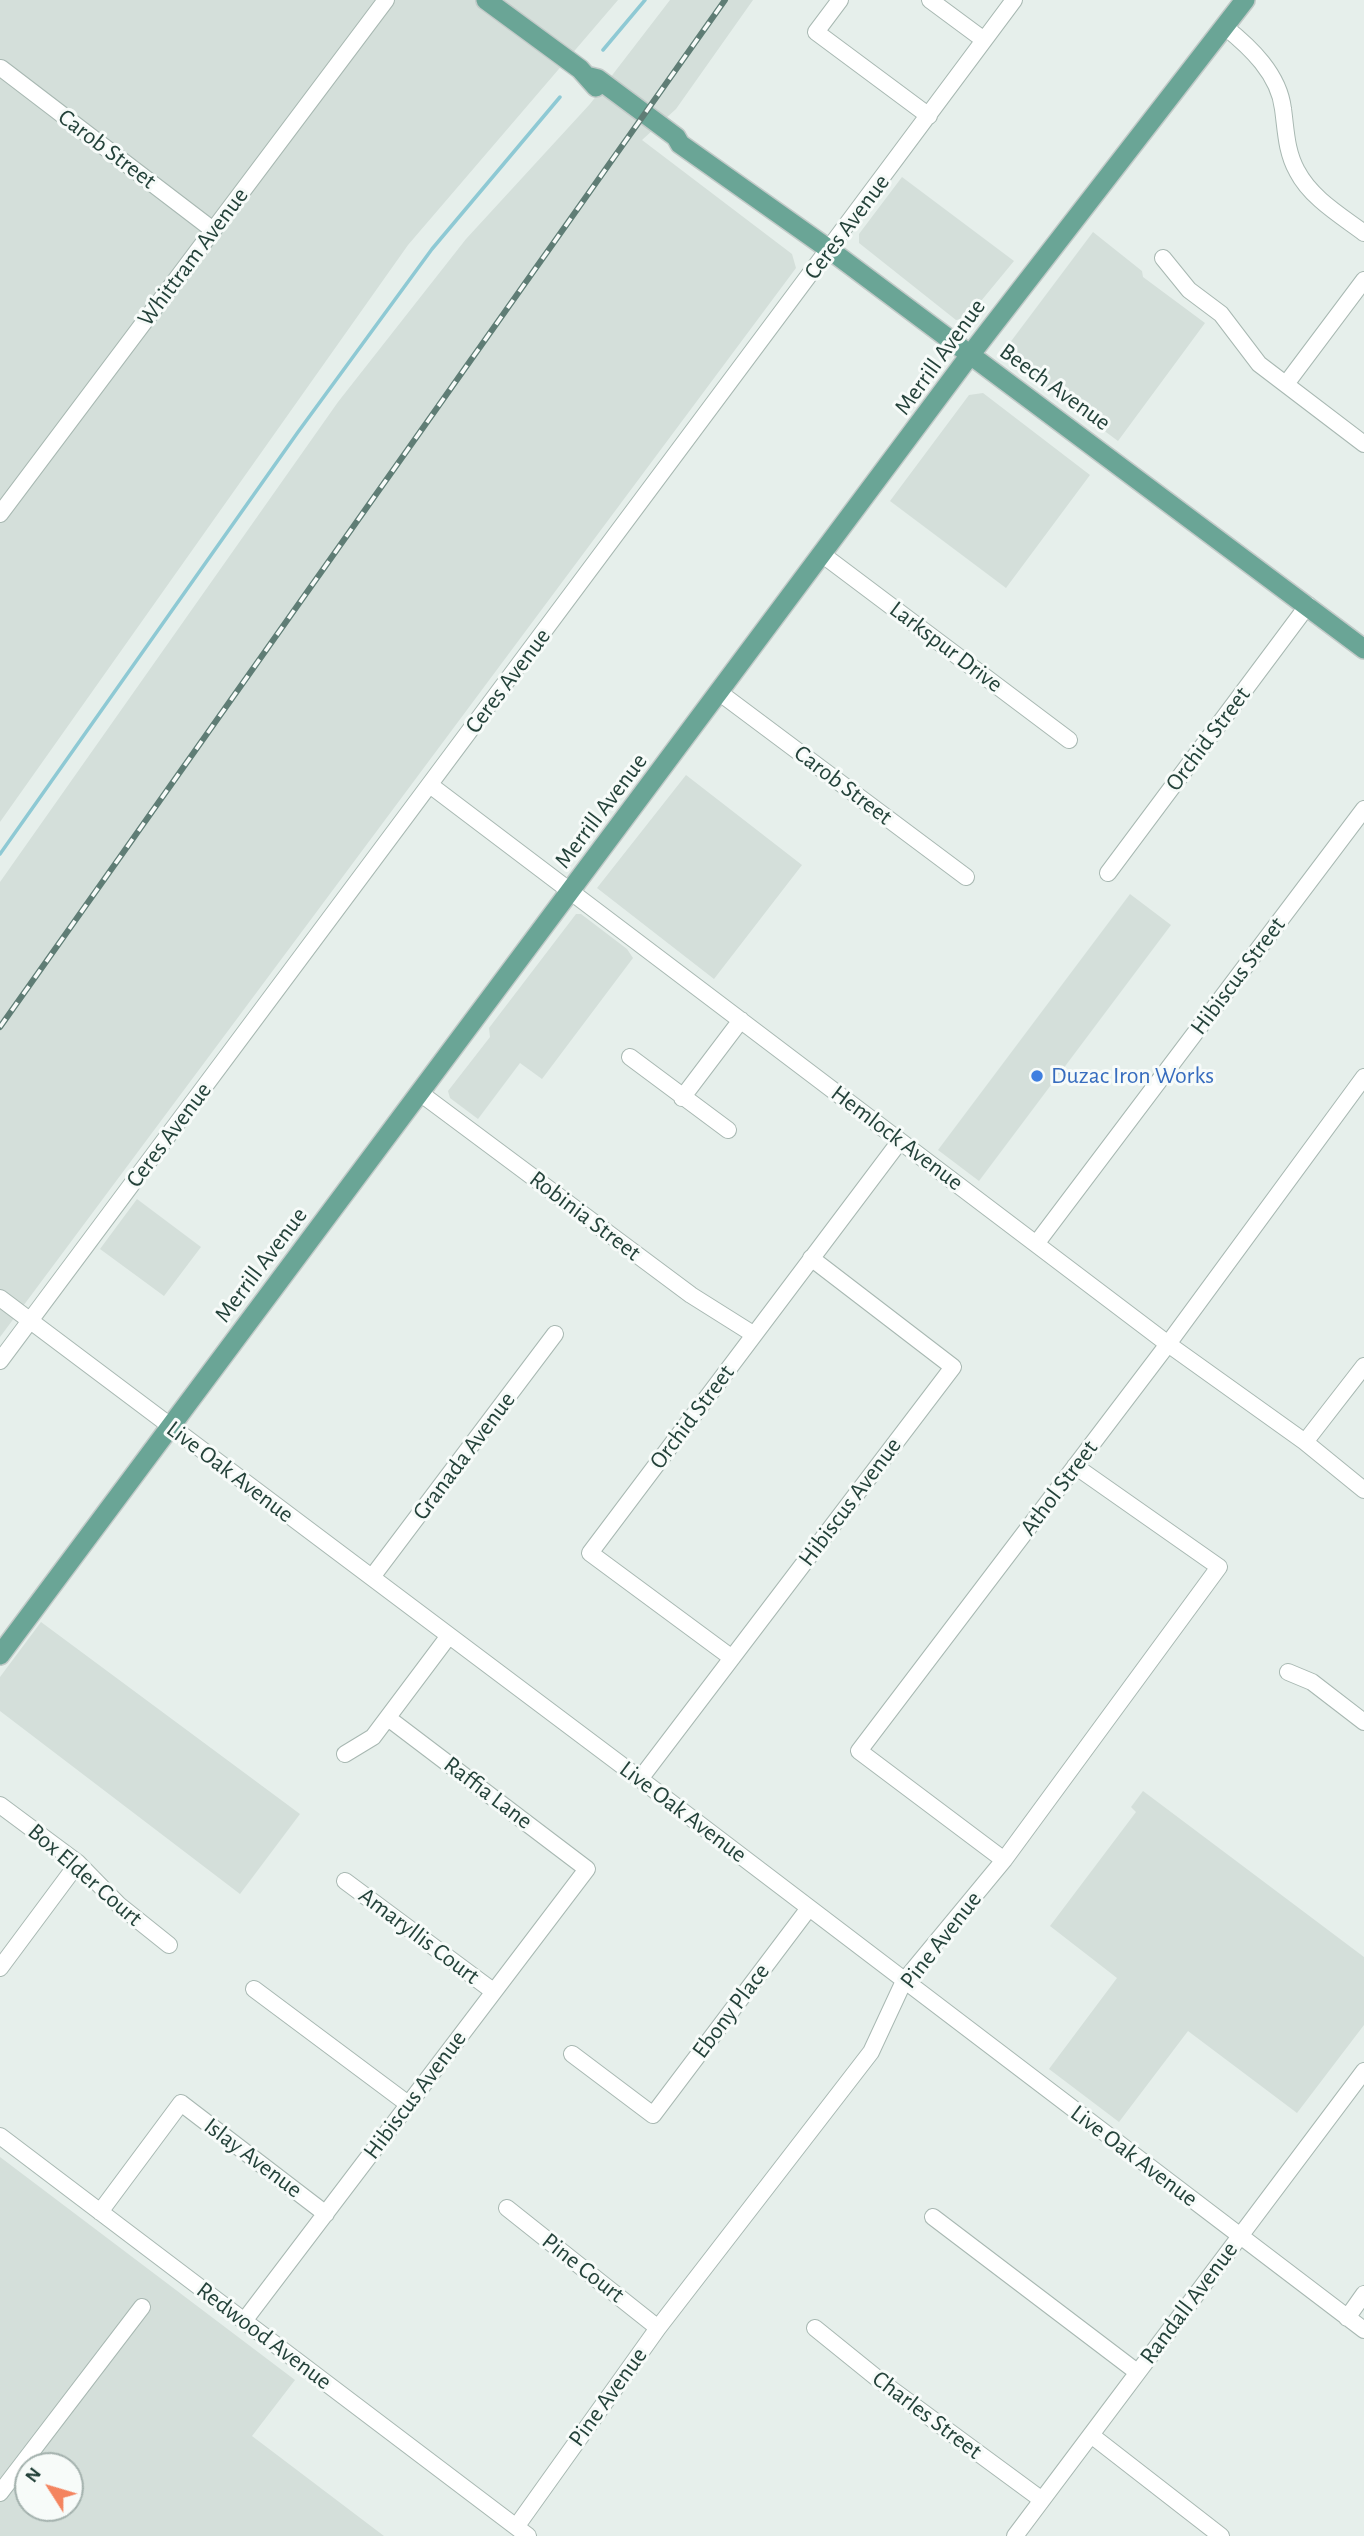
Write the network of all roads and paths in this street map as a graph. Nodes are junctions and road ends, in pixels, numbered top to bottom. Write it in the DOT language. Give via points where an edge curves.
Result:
graph roads {
  1 [pos="386,0"];
  2 [pos="486,0"];
  3 [pos="840,0"];
  4 [pos="930,0"];
  5 [pos="1014,0"];
  6 [pos="1245,0"];
  7 [pos="1225,27"];
  8 [pos="984,40"];
  9 [pos="1,68"];
  10 [pos="929,116"];
  11 [pos="214,230"];
  12 [pos="1364,233"];
  13 [pos="830,250"];
  14 [pos="1163,258"];
  15 [pos="1364,281"];
  16 [pos="970,355"];
  17 [pos="1286,384"];
  18 [pos="1364,444"];
  19 [pos="2,507"];
  20 [pos="823,555"];
  21 [pos="1308,605"];
  22 [pos="1364,649"];
  23 [pos="720,694"];
  24 [pos="1069,740"];
  25 [pos="430,785"];
  26 [pos="1364,809"];
  27 [pos="1108,873"];
  28 [pos="966,877"];
  29 [pos="571,891"];
  30 [pos="741,1020"];
  31 [pos="630,1057"];
  32 [pos="1364,1077"];
  33 [pos="421,1093"];
  34 [pos="682,1098"];
  35 [pos="728,1130"];
  36 [pos="900,1141"];
  37 [pos="1036,1244"];
  38 [pos="811,1258"];
  39 [pos="0,1298"];
  40 [pos="30,1321"];
  41 [pos="753,1334"];
  42 [pos="555,1335"];
  43 [pos="1168,1344"];
  44 [pos="0,1361"];
  45 [pos="1364,1366"];
  46 [pos="169,1427"];
  47 [pos="1305,1441"];
  48 [pos="1075,1466"];
  49 [pos="1364,1490"];
  50 [pos="372,1577"];
  51 [pos="448,1637"];
  52 [pos="0,1655"];
  53 [pos="732,1658"];
  54 [pos="1288,1672"];
  55 [pos="388,1718"];
  56 [pos="1364,1722"];
  57 [pos="345,1754"];
  58 [pos="640,1779"];
  59 [pos="0,1805"];
  60 [pos="1004,1860"];
  61 [pos="78,1863"];
  62 [pos="587,1869"];
  63 [pos="345,1881"];
  64 [pos="809,1908"];
  65 [pos="169,1945"];
  66 [pos="0,1967"];
  67 [pos="904,1981"];
  68 [pos="254,1989"];
  69 [pos="493,1991"];
  70 [pos="572,2054"];
  71 [pos="1364,2071"];
  72 [pos="408,2104"];
  73 [pos="0,2136"];
  74 [pos="507,2208"];
  75 [pos="100,2211"];
  76 [pos="326,2214"];
  77 [pos="933,2217"];
  78 [pos="1240,2236"];
  79 [pos="1364,2294"];
  80 [pos="142,2307"];
  81 [pos="1347,2318"];
  82 [pos="244,2320"];
  83 [pos="658,2328"];
  84 [pos="815,2328"];
  85 [pos="1364,2330"];
  86 [pos="1137,2372"];
  87 [pos="1091,2435"];
  88 [pos="0,2493"];
  89 [pos="1042,2500"];
  90 [pos="522,2531"];
  91 [pos="1014,2536"];
  92 [pos="1221,2536"];
  1 -- 11 [label="street, Whittram Avenue"];
  2 -- 13 [label="main road, Beech Avenue"];
  3 -- 10 [label="street" via="816,32"];
  4 -- 8 [label="street"];
  5 -- 8 [label="street, Ceres Avenue"];
  6 -- 7 [label="main road, Merrill Avenue"];
  7 -- 12 [label="street" via="1256,54 1279,91 1288,150 1297,172 1325,204"];
  7 -- 16 [label="main road, Merrill Avenue"];
  8 -- 10 [label="street, Ceres Avenue"];
  9 -- 11 [label="street, Carob Street"];
  10 -- 13 [label="street, Ceres Avenue"];
  11 -- 19 [label="street, Whittram Avenue"];
  13 -- 16 [label="main road, Beech Avenue"];
  13 -- 25 [label="street, Ceres Avenue"];
  14 -- 17 [label="street" via="1189,290 1227,321 1253,358"];
  15 -- 17 [label="street"];
  16 -- 20 [label="main road, Merrill Avenue"];
  16 -- 21 [label="main road, Beech Avenue"];
  17 -- 18 [label="street"];
  20 -- 23 [label="main road, Merrill Avenue"];
  20 -- 24 [label="street, Larkspur Drive"];
  21 -- 22 [label="main road, Beech Avenue"];
  21 -- 27 [label="street, Orchid Street"];
  23 -- 28 [label="street, Carob Street"];
  23 -- 29 [label="main road, Merrill Avenue"];
  25 -- 29 [label="street, Hemlock Avenue"];
  25 -- 40 [label="street, Ceres Avenue"];
  26 -- 37 [label="street, Hibiscus Street"];
  29 -- 30 [label="street, Hemlock Avenue"];
  29 -- 33 [label="main road, Merrill Avenue"];
  30 -- 34 [label="street"];
  30 -- 36 [label="street, Hemlock Avenue"];
  31 -- 34 [label="street"];
  32 -- 43 [label="street, Athol Street"];
  33 -- 41 [label="street, Robinia Street" via="691,1295"];
  33 -- 46 [label="main road, Merrill Avenue"];
  34 -- 35 [label="street"];
  36 -- 37 [label="street, Hemlock Avenue"];
  36 -- 38 [label="street, Orchid Street"];
  37 -- 43 [label="street, Hemlock Avenue"];
  38 -- 41 [label="street, Orchid Street"];
  38 -- 53 [label="street, Hibiscus Avenue" via="953,1367"];
  39 -- 40 [label="street, Live Oak Avenue"];
  40 -- 44 [label="street, Ceres Avenue"];
  40 -- 46 [label="street, Live Oak Avenue"];
  41 -- 53 [label="street, Orchid Street" via="590,1553"];
  42 -- 50 [label="street, Granada Avenue"];
  43 -- 47 [label="street, Hemlock Avenue"];
  43 -- 48 [label="street, Athol Street"];
  45 -- 47 [label="street"];
  46 -- 50 [label="street, Live Oak Avenue"];
  46 -- 52 [label="main road, Merrill Avenue"];
  47 -- 49 [label="street, Hemlock Avenue"];
  48 -- 60 [label="street, Athol Street" via="859,1751"];
  48 -- 60 [label="street, Pine Avenue" via="1219,1567"];
  50 -- 51 [label="street, Live Oak Avenue"];
  51 -- 55 [label="street"];
  51 -- 58 [label="street, Live Oak Avenue"];
  53 -- 58 [label="street, Hibiscus Avenue"];
  54 -- 56 [label="street" via="1312,1682"];
  55 -- 57 [label="street" via="373,1737"];
  55 -- 62 [label="street, Raffia Lane"];
  58 -- 64 [label="street, Live Oak Avenue"];
  59 -- 61 [label="street, Box Elder Court"];
  60 -- 67 [label="street, Pine Avenue"];
  61 -- 65 [label="street, Box Elder Court" via="119,1905"];
  61 -- 66 [label="street"];
  62 -- 69 [label="street, Hibiscus Avenue"];
  63 -- 69 [label="street, Amaryllis Court"];
  64 -- 67 [label="street, Live Oak Avenue"];
  64 -- 70 [label="street, Ebony Place" via="653,2115"];
  67 -- 78 [label="street, Live Oak Avenue"];
  67 -- 83 [label="street, Pine Avenue" via="871,2052"];
  68 -- 72 [label="street"];
  69 -- 72 [label="street, Hibiscus Avenue"];
  71 -- 78 [label="street, Randall Avenue"];
  72 -- 76 [label="street, Hibiscus Avenue"];
  73 -- 75 [label="street, Redwood Avenue"];
  74 -- 83 [label="street, Pine Court"];
  75 -- 76 [label="street, Islay Avenue" via="181,2103"];
  75 -- 82 [label="street, Redwood Avenue"];
  76 -- 82 [label="street, Hibiscus Avenue"];
  77 -- 86 [label="street"];
  78 -- 81 [label="street, Live Oak Avenue"];
  78 -- 86 [label="street, Randall Avenue"];
  79 -- 81 [label="street"];
  80 -- 88 [label="street"];
  81 -- 85 [label="street, Live Oak Avenue"];
  82 -- 90 [label="street, Redwood Avenue"];
  83 -- 90 [label="street, Pine Avenue"];
  84 -- 89 [label="street, Charles Street"];
  86 -- 87 [label="street, Randall Avenue"];
  87 -- 89 [label="street, Randall Avenue"];
  87 -- 92 [label="street"];
  89 -- 91 [label="street, Randall Avenue"];
}
